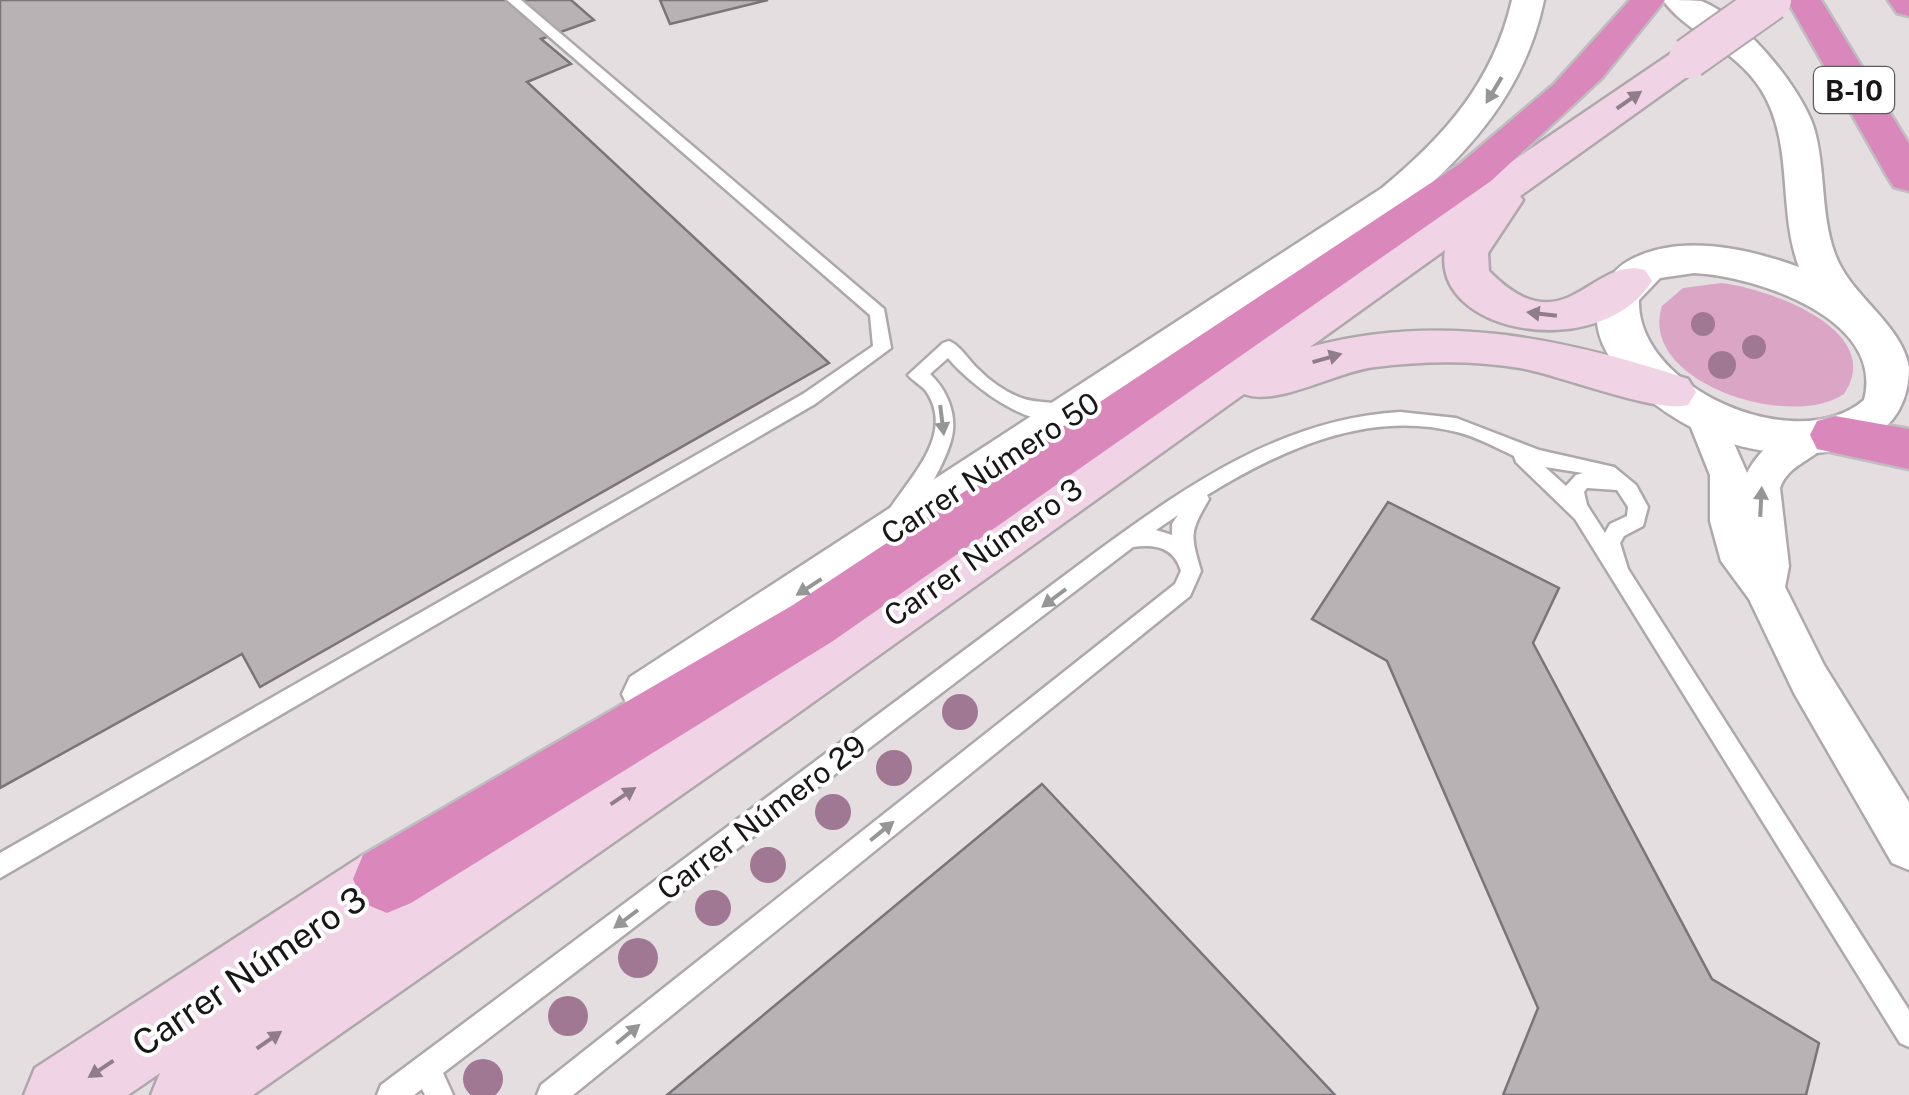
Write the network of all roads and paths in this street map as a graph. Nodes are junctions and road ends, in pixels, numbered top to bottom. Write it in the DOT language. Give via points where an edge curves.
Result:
graph roads {
  1 [pos="512,0"];
  2 [pos="1528,0"];
  3 [pos="1771,0"];
  4 [pos="1804,0"];
  5 [pos="1905,0"];
  6 [pos="1657,2"];
  7 [pos="1909,6"];
  8 [pos="1520,176"];
  9 [pos="1909,178"];
  10 [pos="1801,191"];
  11 [pos="1712,259"];
  12 [pos="1629,282"];
  13 [pos="1859,323"];
  14 [pos="1687,403"];
  15 [pos="1081,409"];
  16 [pos="1172,421"];
  17 [pos="1822,437"];
  18 [pos="1510,447"];
  19 [pos="1909,449"];
  20 [pos="1210,487"];
  21 [pos="1630,492"];
  22 [pos="1580,509"];
  23 [pos="1622,527"];
  24 [pos="1132,540"];
  25 [pos="877,543"];
  26 [pos="1183,551"];
  27 [pos="1618,568"];
  28 [pos="1764,587"];
  29 [pos="1909,846"];
  30 [pos="0,866"];
  31 [pos="387,880"];
  32 [pos="1909,1034"];
  33 [pos="426,1068"];
  34 [pos="62,1095"];
  35 [pos="189,1095"];
  36 [pos="391,1095"];
  37 [pos="439,1095"];
  38 [pos="551,1095"];
  1 -- 30 [label="lane" via="878,313 882,348 810,399"];
  2 -- 15 [label="street, Carrer Número 50, one-way" via="1516,50 1488,102 1419,176"];
  8 -- 3 [label="main road, Carrer Número 3, one-way, bridge"];
  4 -- 9 [label="highway, B-10"];
  5 -- 7 [label="highway"];
  6 -- 10 [label="street" via="1752,52 1770,74 1797,139"];
  6 -- 31 [label="highway" via="1555,106 1476,172 813,623"];
  12 -- 8 [label="main road, one-way" via="1600,304 1568,316 1522,312 1476,286 1467,274 1466,252"];
  8 -- 16 [label="main road, Carrer Número 3"];
  10 -- 11 [label="street" via="1783,228 1766,241"];
  10 -- 13 [label="street" via="1814,255"];
  11 -- 12 [label="street" via="1649,268"];
  11 -- 13 [label="street" via="1788,278"];
  12 -- 14 [label="street" via="1618,299 1624,342 1642,368"];
  13 -- 17 [label="street" via="1882,352 1891,380 1886,406 1864,425"];
  16 -- 14 [label="main road, one-way" via="1317,360 1414,344 1540,353"];
  14 -- 17 [label="street" via="1744,431"];
  14 -- 28 [label="street" via="1729,475 1741,561"];
  15 -- 25 [label="street, Carrer Número 50"];
  15 -- 25 [label="lane, one-way" via="1049,412 1008,401 948,348 917,374 936,392 945,414 944,437"];
  35 -- 16 [label="main road, Carrer Número 3, one-way"];
  17 -- 19 [label="highway"];
  28 -- 17 [label="street, one-way" via="1772,568 1758,509 1760,488 1784,449"];
  18 -- 20 [label="lane, Carrer Número 29" via="1435,420 1360,423 1279,446"];
  18 -- 21 [label="lane" via="1588,463"];
  18 -- 22 [label="lane"];
  20 -- 24 [label="lane, Carrer Número 29"];
  20 -- 26 [label="lane" via="1182,524"];
  21 -- 22 [label="lane" via="1612,481 1584,480 1574,490"];
  21 -- 23 [label="lane" via="1639,514"];
  22 -- 23 [label="lane" via="1601,524"];
  22 -- 27 [label="lane"];
  23 -- 27 [label="lane" via="1610,543"];
  24 -- 26 [label="lane" via="1156,537"];
  24 -- 33 [label="lane, Carrer Número 29, one-way"];
  25 -- 31 [label="street, Carrer Número 50, one-way"];
  38 -- 26 [label="lane, one-way" via="1183,590 1191,572"];
  27 -- 32 [label="lane"];
  28 -- 29 [label="street" via="1809,679"];
  31 -- 34 [label="main road, Carrer Número 3, one-way"];
  33 -- 36 [label="lane, Carrer Número 29"];
  33 -- 37 [label="lane"];
}
